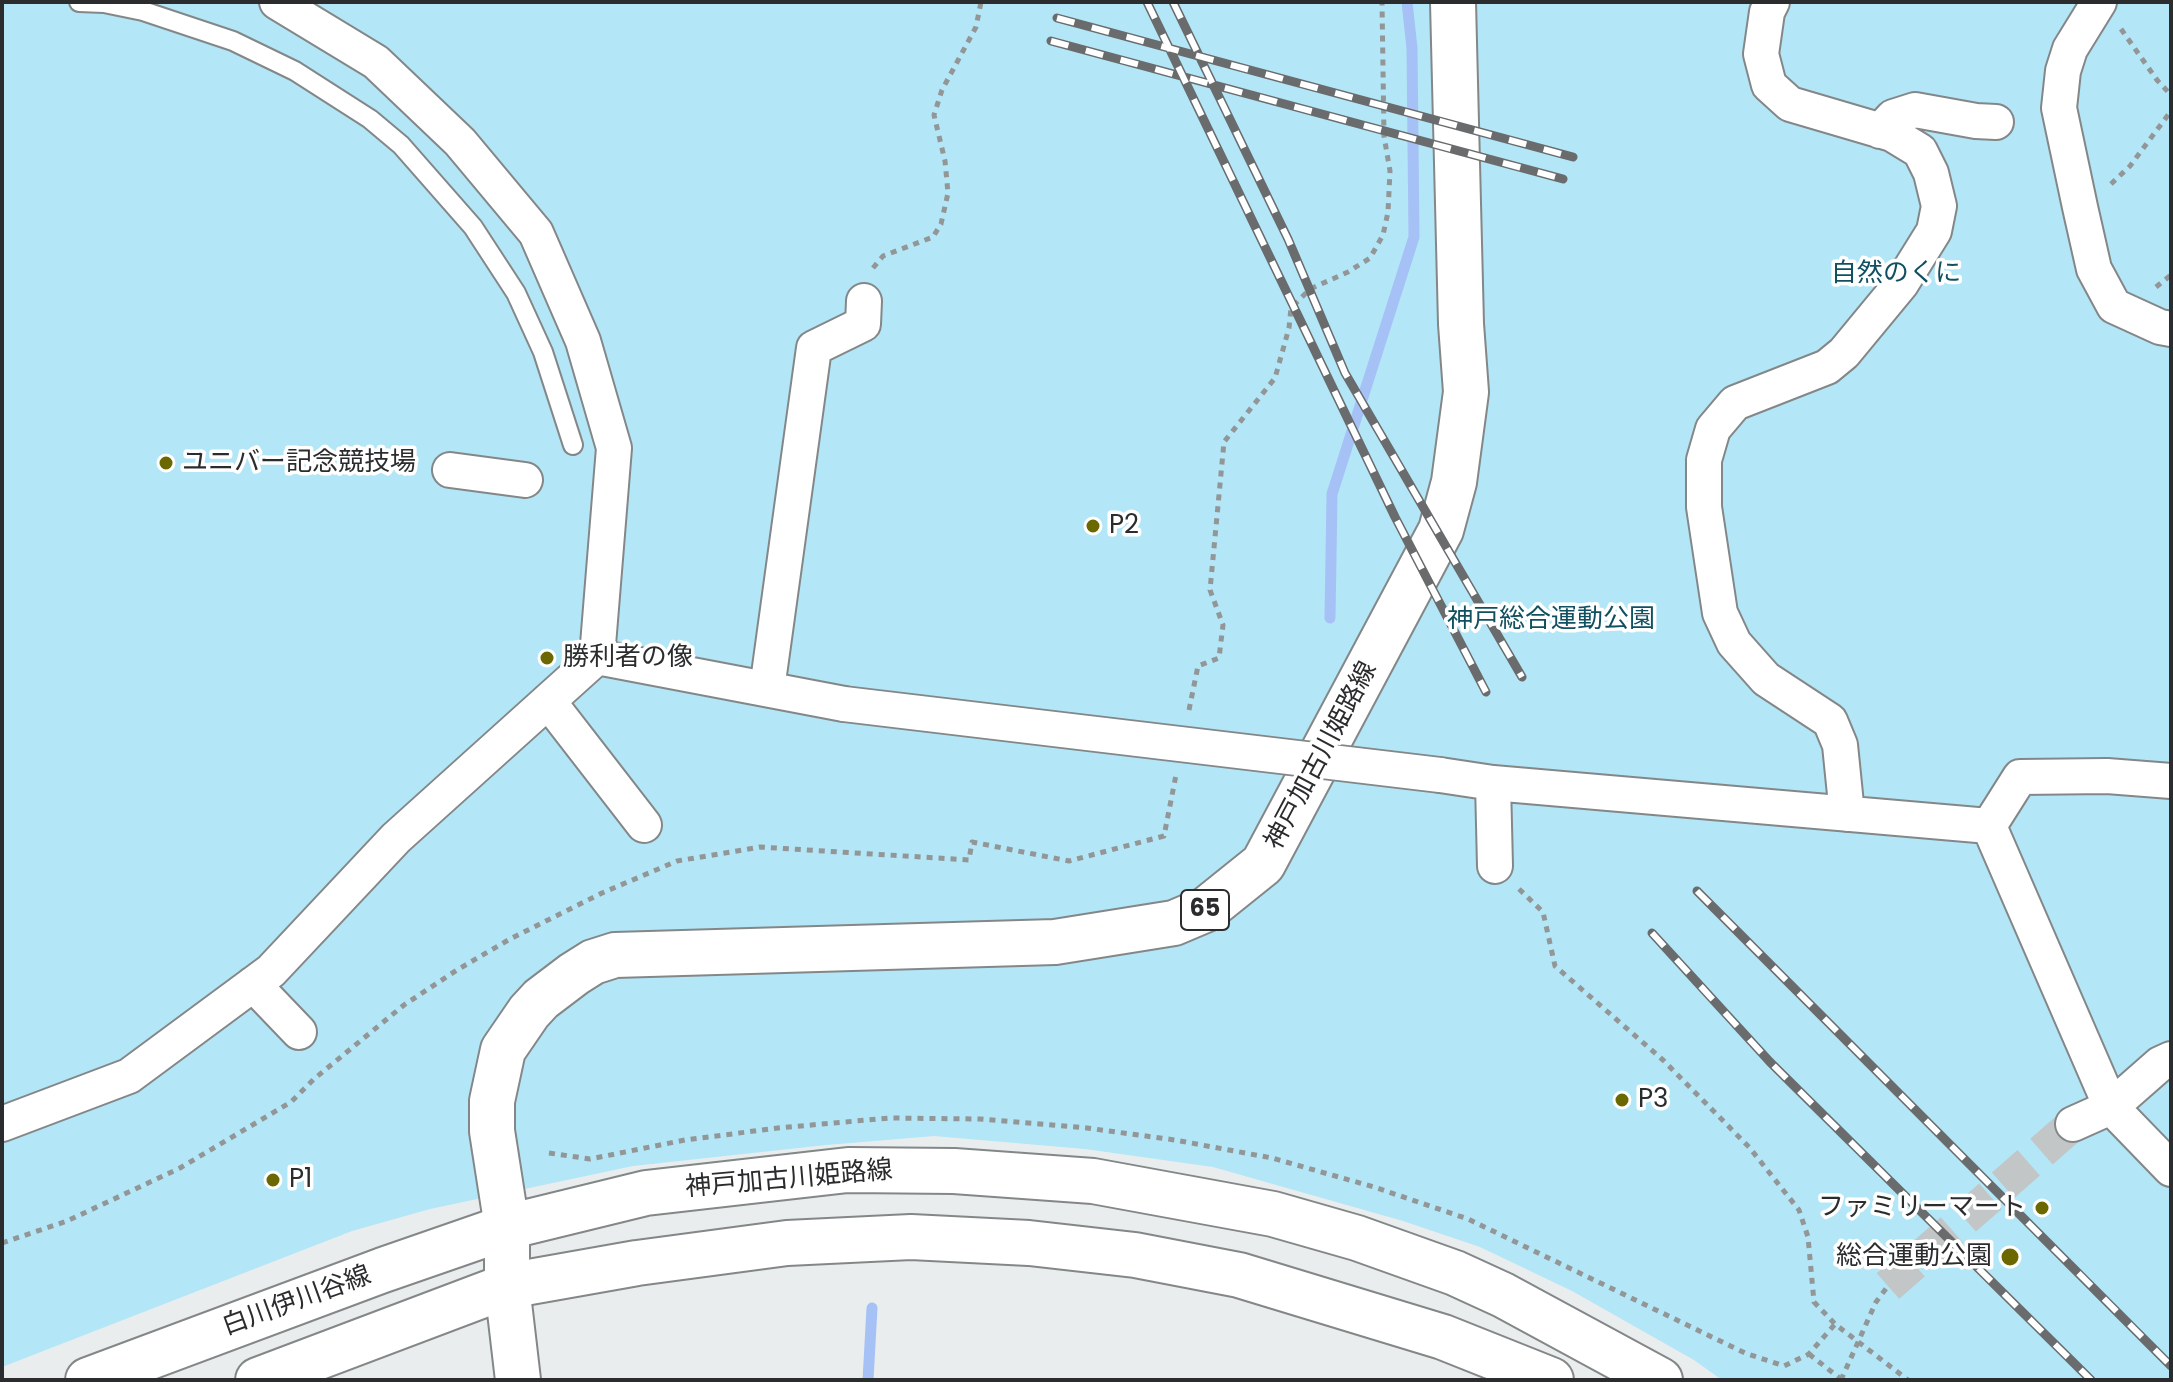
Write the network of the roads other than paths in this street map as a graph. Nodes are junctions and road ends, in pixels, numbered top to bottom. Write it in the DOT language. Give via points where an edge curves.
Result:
graph roads {
  1 [pos="79,2"];
  2 [pos="277,2"];
  3 [pos="1453,2"];
  4 [pos="1772,2"];
  5 [pos="2107,11"];
  6 [pos="1996,122"];
  7 [pos="1880,131"];
  8 [pos="864,301"];
  9 [pos="2171,329"];
  10 [pos="573,445"];
  11 [pos="450,470"];
  12 [pos="525,480"];
  13 [pos="597,657"];
  14 [pos="767,689"];
  15 [pos="548,701"];
  16 [pos="2171,781"];
  17 [pos="1493,783"];
  18 [pos="1847,814"];
  19 [pos="644,825"];
  20 [pos="1989,826"];
  21 [pos="1495,866"];
  22 [pos="253,984"];
  23 [pos="299,1032"];
  24 [pos="2171,1059"];
  25 [pos="2111,1107"];
  26 [pos="2,1124"];
  27 [pos="2073,1124"];
  28 [pos="2171,1169"];
  29 [pos="507,1227"];
  30 [pos="507,1286"];
  31 [pos="88,1380"];
  32 [pos="258,1380"];
  33 [pos="518,1380"];
  34 [pos="1551,1380"];
  35 [pos="1660,1380"];
  1 -- 10 [label="lane" via="143,11 233,41 295,71 401,145 473,227 516,293 543,352"];
  2 -- 13 [label="street" via="376,62 460,142 536,233 583,341 614,448"];
  3 -- 29 [label="main road, 神戸加古川姫路線 / 65" via="1466,392 1454,482 1441,530 1263,864 1207,909 1174,923 1055,942 615,955 593,962 541,999 503,1050 492,1101"];
  4 -- 7 [label="street" via="1761,54 1769,85 1790,104"];
  5 -- 9 [label="street" via="2070,49 2059,108 2094,269 2114,306"];
  6 -- 7 [label="street" via="1915,110 1893,117"];
  7 -- 18 [label="street" via="1920,151 1939,206 1934,231 1901,284 1844,353 1827,367 1735,403 1713,429 1704,460 1704,507 1720,613 1734,643 1766,679 1830,721 1840,745"];
  8 -- 14 [label="street" via="863,324 814,348"];
  11 -- 12 [label="street"];
  13 -- 14 [label="street"];
  13 -- 15 [label="street"];
  14 -- 17 [label="street, bridge" via="844,704"];
  15 -- 19 [label="street"];
  15 -- 22 [label="street" via="396,838"];
  16 -- 20 [label="street" via="2020,777"];
  17 -- 18 [label="street"];
  17 -- 21 [label="street"];
  18 -- 20 [label="street"];
  20 -- 25 [label="street"];
  22 -- 23 [label="street"];
  22 -- 26 [label="street" via="129,1076"];
  24 -- 25 [label="street"];
  25 -- 27 [label="street"];
  25 -- 28 [label="street"];
  29 -- 30 [label="main road, 神戸加古川姫路線 / 65"];
  29 -- 31 [label="main road, 白川伊川谷線"];
  29 -- 35 [label="main road, 神戸加古川姫路線" via="646,1193 848,1170 1093,1181 1273,1214 1369,1242 1503,1295"];
  30 -- 32 [label="main road"];
  30 -- 33 [label="main road, 神戸加古川姫路線"];
  30 -- 34 [label="main road" via="787,1243 911,1237 1029,1243 1135,1255 1239,1275 1430,1333"];
}
